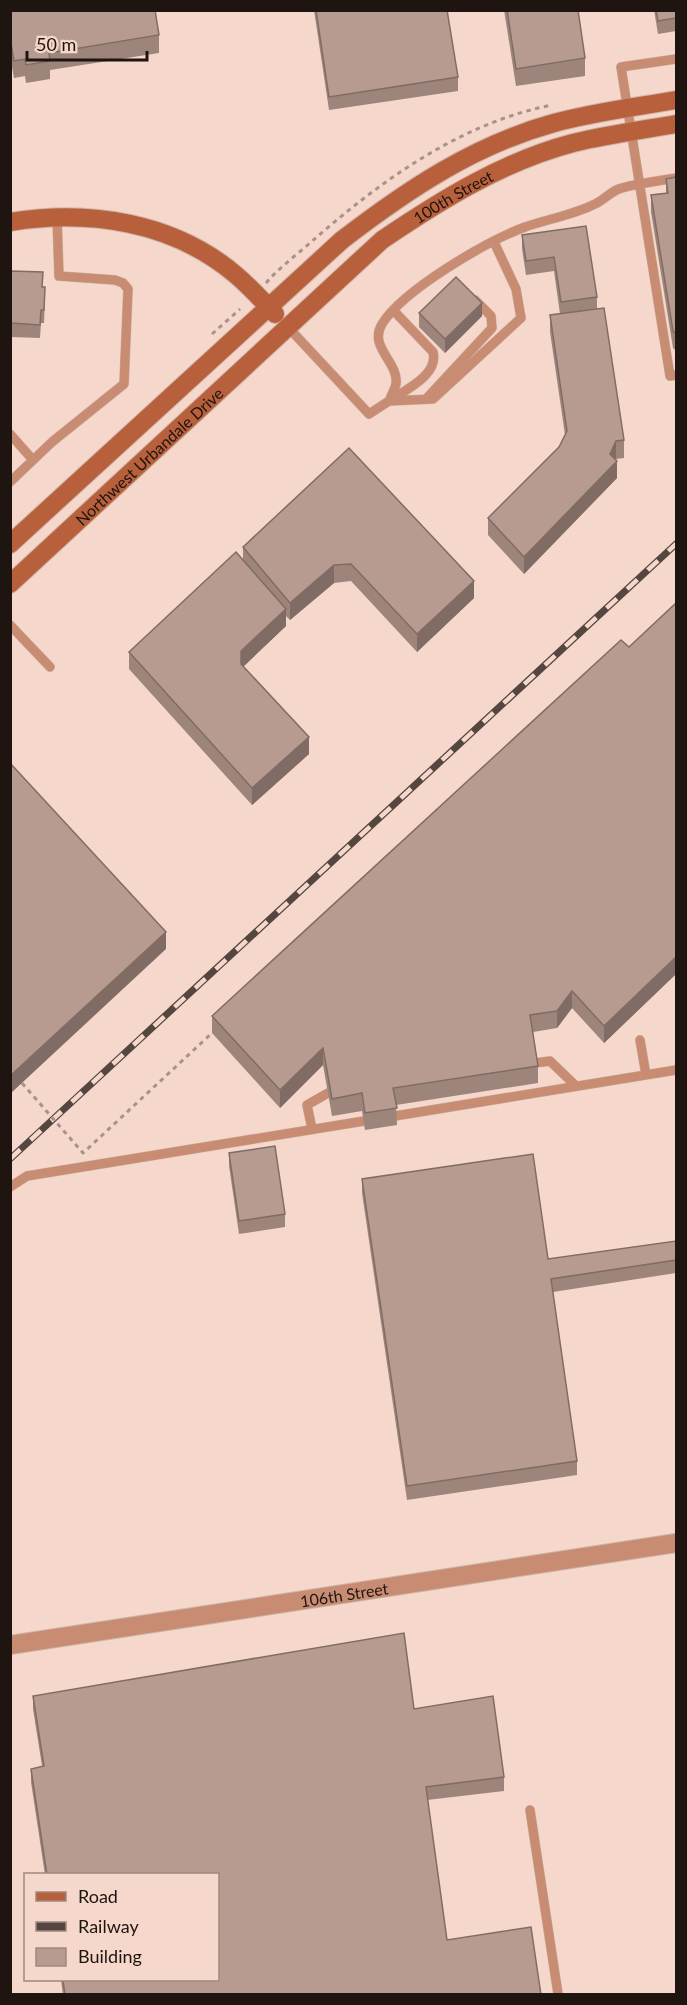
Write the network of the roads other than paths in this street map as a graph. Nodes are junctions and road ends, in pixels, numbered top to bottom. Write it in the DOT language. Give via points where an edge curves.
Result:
graph roads {
  1 [pos="676,59"];
  2 [pos="676,100"];
  3 [pos="628,108"];
  4 [pos="676,124"];
  5 [pos="631,131"];
  6 [pos="676,178"];
  7 [pos="640,185"];
  8 [pos="57,217"];
  9 [pos="10,222"];
  10 [pos="494,242"];
  11 [pos="444,271"];
  12 [pos="453,279"];
  13 [pos="469,294"];
  14 [pos="268,306"];
  15 [pos="394,311"];
  16 [pos="287,326"];
  17 [pos="676,375"];
  18 [pos="425,400"];
  19 [pos="389,401"];
  20 [pos="10,434"];
  21 [pos="33,460"];
  22 [pos="10,482"];
  23 [pos="10,543"];
  24 [pos="10,584"];
  25 [pos="10,625"];
  26 [pos="50,667"];
  27 [pos="640,1040"];
  28 [pos="535,1063"];
  29 [pos="676,1070"];
  30 [pos="646,1075"];
  31 [pos="576,1086"];
  32 [pos="328,1093"];
  33 [pos="395,1116"];
  34 [pos="364,1121"];
  35 [pos="312,1129"];
  36 [pos="10,1187"];
  37 [pos="676,1543"];
  38 [pos="10,1645"];
  39 [pos="530,1810"];
  40 [pos="558,1995"];
  1 -- 3 [label="lane" via="621,67"];
  2 -- 3 [label="main road, 100th Street"];
  3 -- 5 [label="lane"];
  3 -- 14 [label="main road, 100th Street" via="554,123 454,163 359,227"];
  4 -- 5 [label="main road, 100th Street"];
  5 -- 7 [label="lane"];
  5 -- 16 [label="main road, 100th Street" via="542,154 450,197 382,240"];
  6 -- 7 [label="lane"];
  7 -- 10 [label="lane" via="620,188 596,204"];
  7 -- 17 [label="lane" via="647,204 670,376"];
  8 -- 9 [label="main road"];
  8 -- 14 [label="main road" via="98,218 163,233 236,274"];
  8 -- 21 [label="lane" via="59,276 115,280 128,289 124,384"];
  10 -- 11 [label="lane"];
  10 -- 18 [label="lane" via="516,289 520,318 434,399"];
  11 -- 12 [label="lane"];
  11 -- 15 [label="lane" via="427,280"];
  13 -- 18 [label="lane" via="491,316 492,328"];
  14 -- 16 [label="main road"];
  14 -- 23 [label="main road, Northwest Urbandale Drive"];
  15 -- 19 [label="lane" via="382,325 378,342 394,372 396,383"];
  15 -- 19 [label="lane" via="433,352 435,359 423,378"];
  16 -- 19 [label="lane" via="369,414"];
  16 -- 24 [label="main road, Northwest Urbandale Drive"];
  18 -- 19 [label="lane"];
  20 -- 21 [label="lane"];
  21 -- 22 [label="lane"];
  25 -- 26 [label="lane"];
  27 -- 30 [label="lane"];
  28 -- 31 [label="lane" via="550,1061"];
  29 -- 30 [label="lane"];
  30 -- 31 [label="lane"];
  31 -- 33 [label="lane"];
  32 -- 35 [label="lane" via="307,1105"];
  34 -- 35 [label="lane"];
  35 -- 36 [label="lane" via="27,1176"];
  37 -- 38 [label="street, 106th Street"];
  39 -- 40 [label="lane"];
}
